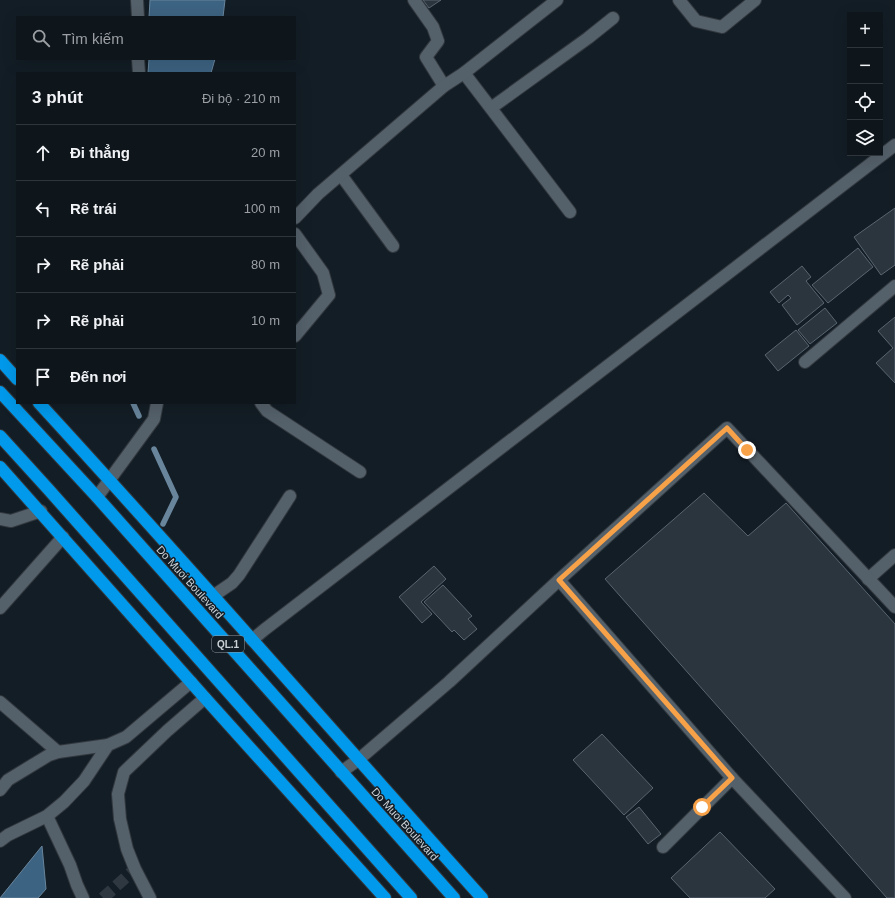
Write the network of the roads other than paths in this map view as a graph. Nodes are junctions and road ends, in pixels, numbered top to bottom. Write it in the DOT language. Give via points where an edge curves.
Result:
graph roads {
  1 [pos="137,0"];
  2 [pos="414,0"];
  3 [pos="557,0"];
  4 [pos="679,0"];
  5 [pos="755,0"];
  6 [pos="138,16"];
  7 [pos="614,18"];
  8 [pos="138,60"];
  9 [pos="139,72"];
  10 [pos="464,73"];
  11 [pos="444,86"];
  12 [pos="491,108"];
  13 [pos="895,145"];
  14 [pos="341,175"];
  15 [pos="570,212"];
  16 [pos="296,217"];
  17 [pos="296,235"];
  18 [pos="393,246"];
  19 [pos="895,286"];
  20 [pos="296,335"];
  21 [pos="0,360"];
  22 [pos="805,362"];
  23 [pos="16,378"];
  24 [pos="0,392"];
  25 [pos="40,404"];
  26 [pos="157,404"];
  27 [pos="262,404"];
  28 [pos="0,436"];
  29 [pos="0,467"];
  30 [pos="360,472"];
  31 [pos="110,480"];
  32 [pos="290,496"];
  33 [pos="97,497"];
  34 [pos="41,512"];
  35 [pos="0,519"];
  36 [pos="63,537"];
  37 [pos="895,555"];
  38 [pos="868,579"];
  39 [pos="559,580"];
  40 [pos="213,596"];
  41 [pos="895,607"];
  42 [pos="0,608"];
  43 [pos="252,640"];
  44 [pos="191,682"];
  45 [pos="205,698"];
  46 [pos="0,702"];
  47 [pos="108,746"];
  48 [pos="58,752"];
  49 [pos="358,760"];
  50 [pos="341,772"];
  51 [pos="732,778"];
  52 [pos="0,790"];
  53 [pos="47,816"];
  54 [pos="0,841"];
  55 [pos="663,847"];
  56 [pos="83,898"];
  57 [pos="150,898"];
  58 [pos="385,898"];
  59 [pos="411,898"];
  60 [pos="454,898"];
  61 [pos="482,898"];
  62 [pos="845,898"];
  1 -- 6 [label="street"];
  2 -- 11 [label="street" via="438,41 426,57"];
  3 -- 10 [label="street"];
  4 -- 5 [label="street" via="696,21 722,27"];
  7 -- 12 [label="street"];
  8 -- 9 [label="street"];
  10 -- 11 [label="street"];
  10 -- 12 [label="street"];
  11 -- 14 [label="street"];
  12 -- 15 [label="street"];
  13 -- 43 [label="street"];
  14 -- 16 [label="street"];
  14 -- 18 [label="street"];
  17 -- 20 [label="street" via="323,273 329,295"];
  19 -- 22 [label="street"];
  21 -- 23 [label="highway"];
  24 -- 33 [label="highway, Do Muoi Boulevard / QL.1"];
  25 -- 31 [label="highway, Do Muoi Boulevard / QL.1"];
  26 -- 31 [label="street" via="154,419"];
  27 -- 30 [label="street" via="267,411"];
  28 -- 59 [label="highway, QL.1"];
  29 -- 34 [label="highway"];
  31 -- 33 [label="street"];
  31 -- 40 [label="highway, Do Muoi Boulevard / QL.1"];
  32 -- 40 [label="street" via="239,575"];
  33 -- 50 [label="highway, Do Muoi Boulevard / QL.1"];
  34 -- 35 [label="street" via="11,521"];
  34 -- 36 [label="highway"];
  36 -- 42 [label="street"];
  36 -- 44 [label="highway"];
  37 -- 38 [label="street"];
  38 -- 39 [label="street" via="727,428"];
  38 -- 41 [label="street"];
  39 -- 49 [label="street" via="449,682"];
  39 -- 51 [label="street"];
  40 -- 43 [label="highway, Do Muoi Boulevard / QL.1"];
  43 -- 49 [label="highway, Do Muoi Boulevard / QL.1"];
  44 -- 45 [label="highway"];
  44 -- 47 [label="street" via="126,737"];
  45 -- 57 [label="street" via="124,772 118,794 120,818 127,849"];
  45 -- 58 [label="highway"];
  46 -- 48 [label="street"];
  47 -- 48 [label="street"];
  47 -- 53 [label="street" via="84,780"];
  48 -- 52 [label="street" via="8,780"];
  49 -- 50 [label="street"];
  49 -- 61 [label="highway, Do Muoi Boulevard / QL.1"];
  50 -- 60 [label="highway, Do Muoi Boulevard / QL.1"];
  51 -- 55 [label="street"];
  51 -- 62 [label="street"];
  53 -- 54 [label="street"];
  53 -- 56 [label="street"];
}
